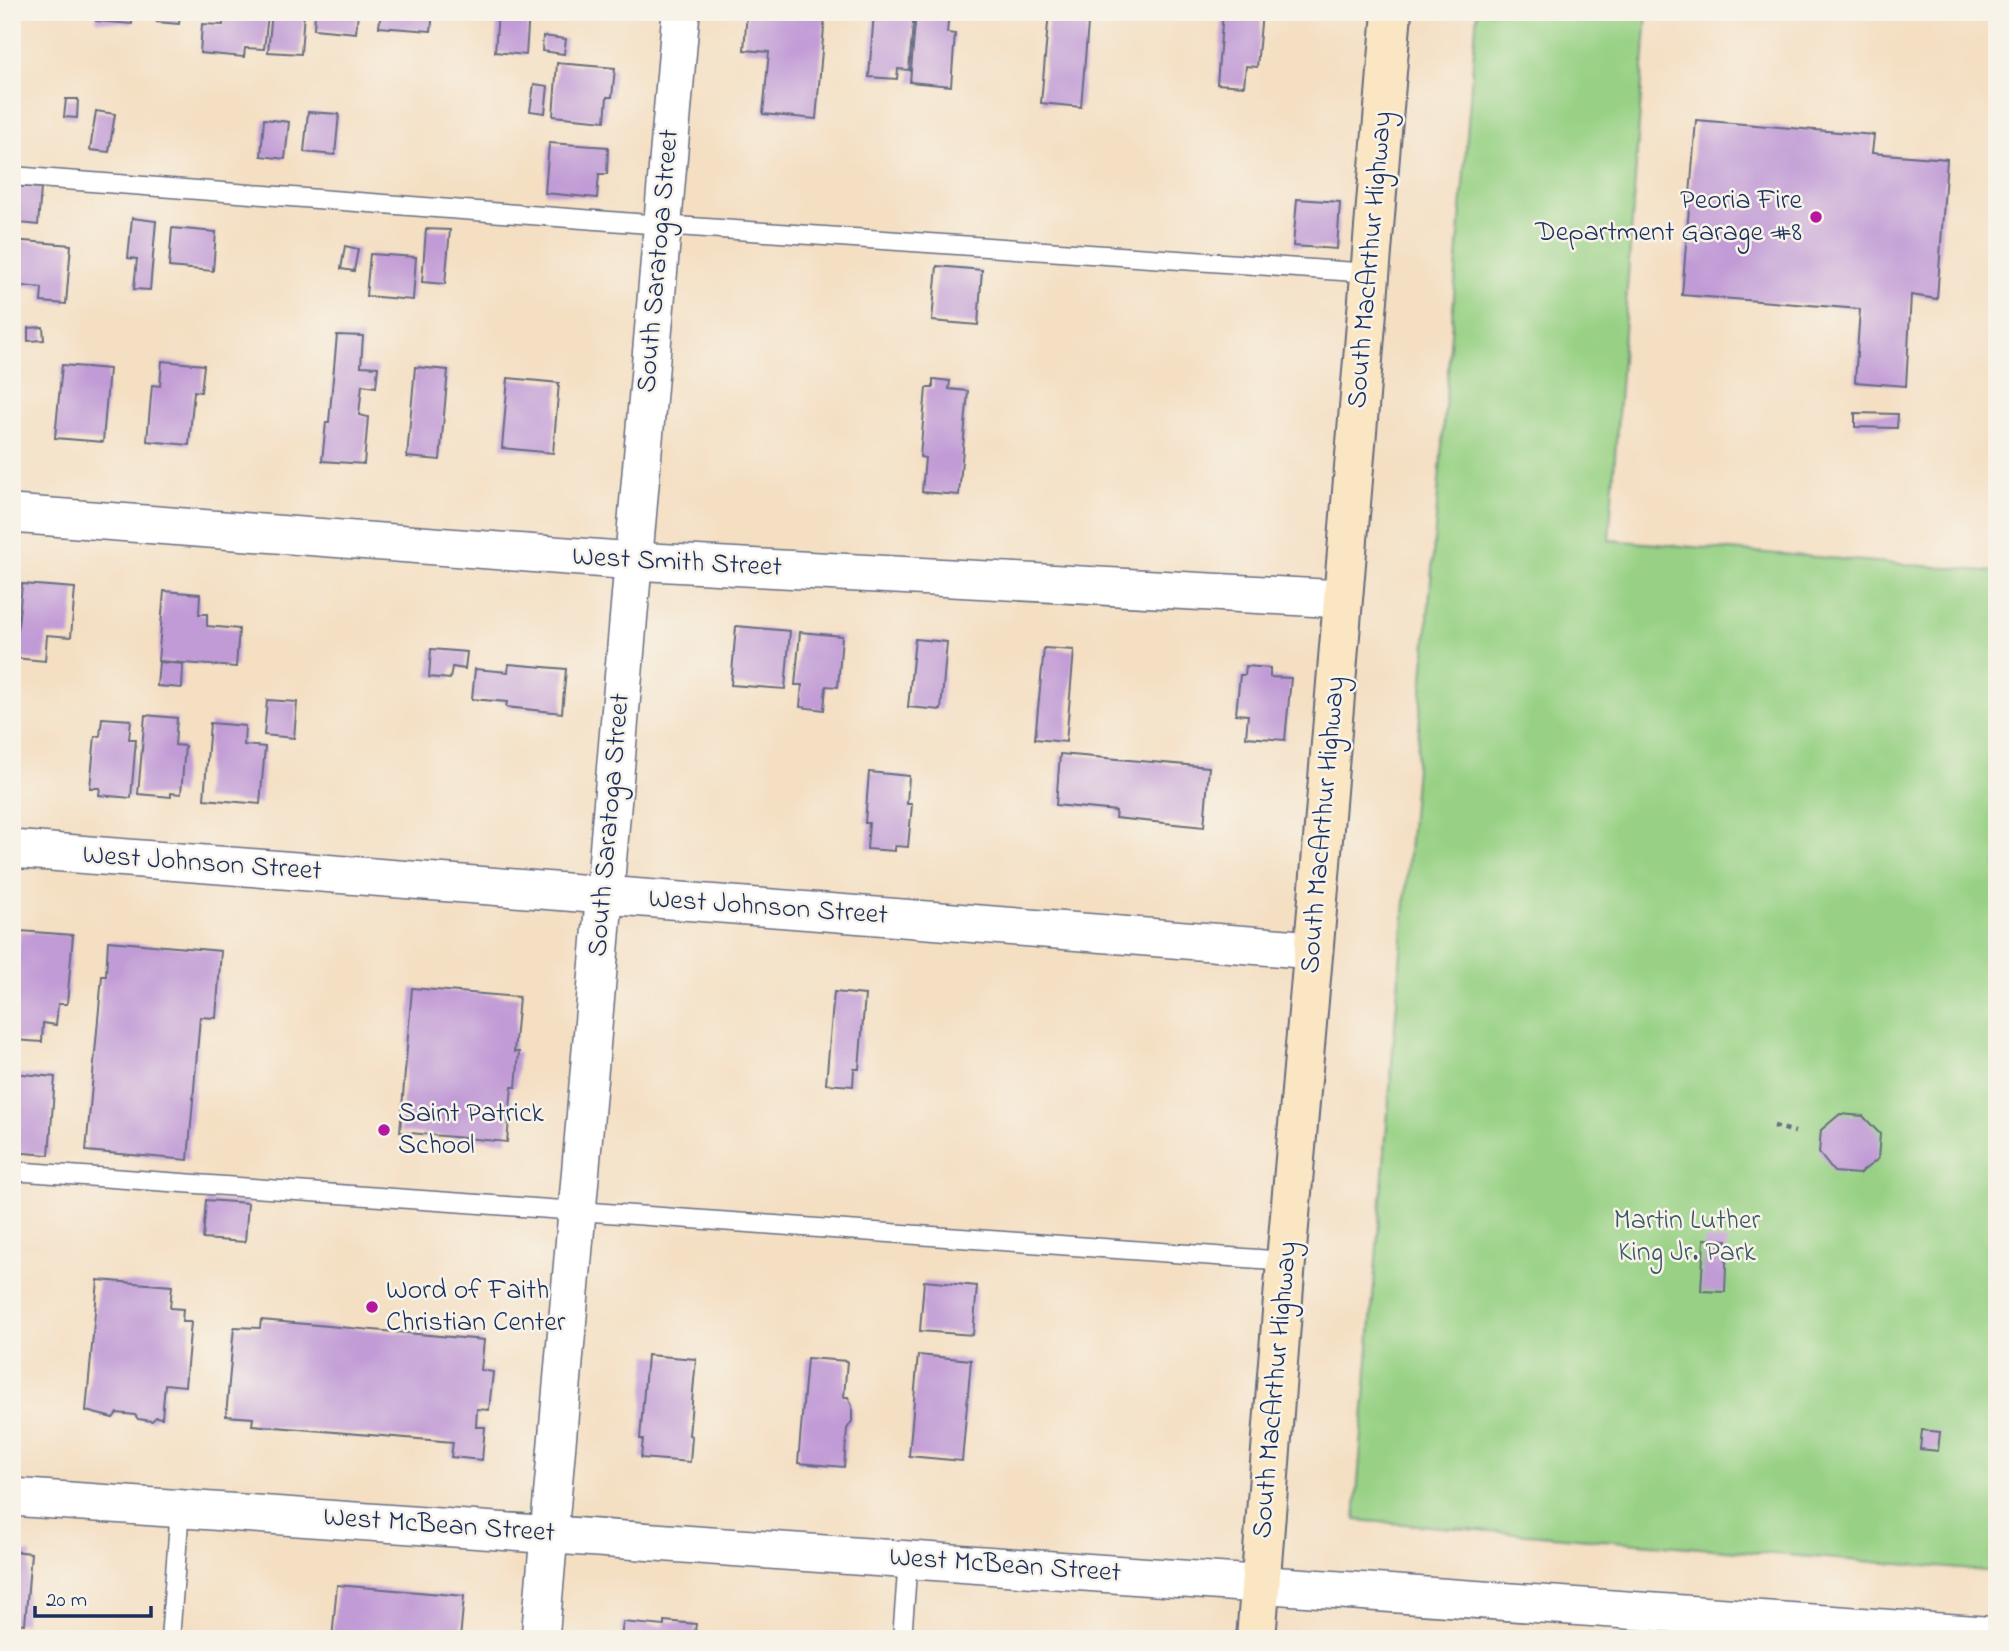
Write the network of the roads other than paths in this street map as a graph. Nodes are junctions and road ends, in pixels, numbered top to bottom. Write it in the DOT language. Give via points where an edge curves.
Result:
graph roads {
  1 [pos="681,12"];
  2 [pos="1392,12"];
  3 [pos="12,176"];
  4 [pos="662,225"];
  5 [pos="1371,273"];
  6 [pos="12,514"];
  7 [pos="633,561"];
  8 [pos="1342,599"];
  9 [pos="12,849"];
  10 [pos="604,895"];
  11 [pos="1314,950"];
  12 [pos="12,1171"];
  13 [pos="578,1212"];
  14 [pos="1286,1261"];
  15 [pos="12,1497"];
  16 [pos="180,1508"];
  17 [pos="551,1534"];
  18 [pos="908,1559"];
  19 [pos="1260,1584"];
  20 [pos="1783,1629"];
  21 [pos="1997,1636"];
  22 [pos="170,1639"];
  23 [pos="540,1639"];
  24 [pos="902,1639"];
  25 [pos="1256,1639"];
  1 -- 4 [label="street, South Saratoga Street"];
  2 -- 5 [label="main road, South MacArthur Highway"];
  3 -- 4 [label="lane"];
  4 -- 5 [label="lane"];
  4 -- 7 [label="street, South Saratoga Street"];
  5 -- 8 [label="main road, South MacArthur Highway"];
  6 -- 7 [label="street, West Smith Street"];
  7 -- 8 [label="street, West Smith Street"];
  7 -- 10 [label="street, South Saratoga Street"];
  8 -- 11 [label="main road, South MacArthur Highway"];
  9 -- 10 [label="street, West Johnson Street"];
  10 -- 11 [label="street, West Johnson Street"];
  10 -- 13 [label="street, South Saratoga Street"];
  11 -- 14 [label="main road, South MacArthur Highway"];
  12 -- 13 [label="lane"];
  13 -- 14 [label="lane"];
  13 -- 17 [label="street, South Saratoga Street"];
  14 -- 19 [label="main road, South MacArthur Highway"];
  15 -- 16 [label="street, West McBean Street"];
  16 -- 17 [label="street, West McBean Street"];
  16 -- 22 [label="lane"];
  17 -- 18 [label="street, West McBean Street"];
  17 -- 23 [label="street, South Saratoga Street"];
  18 -- 19 [label="street, West McBean Street"];
  18 -- 24 [label="lane"];
  19 -- 20 [label="street, West McBean Street"];
  19 -- 25 [label="main road, South MacArthur Highway"];
  20 -- 21 [label="street, West McBean Street"];
}
